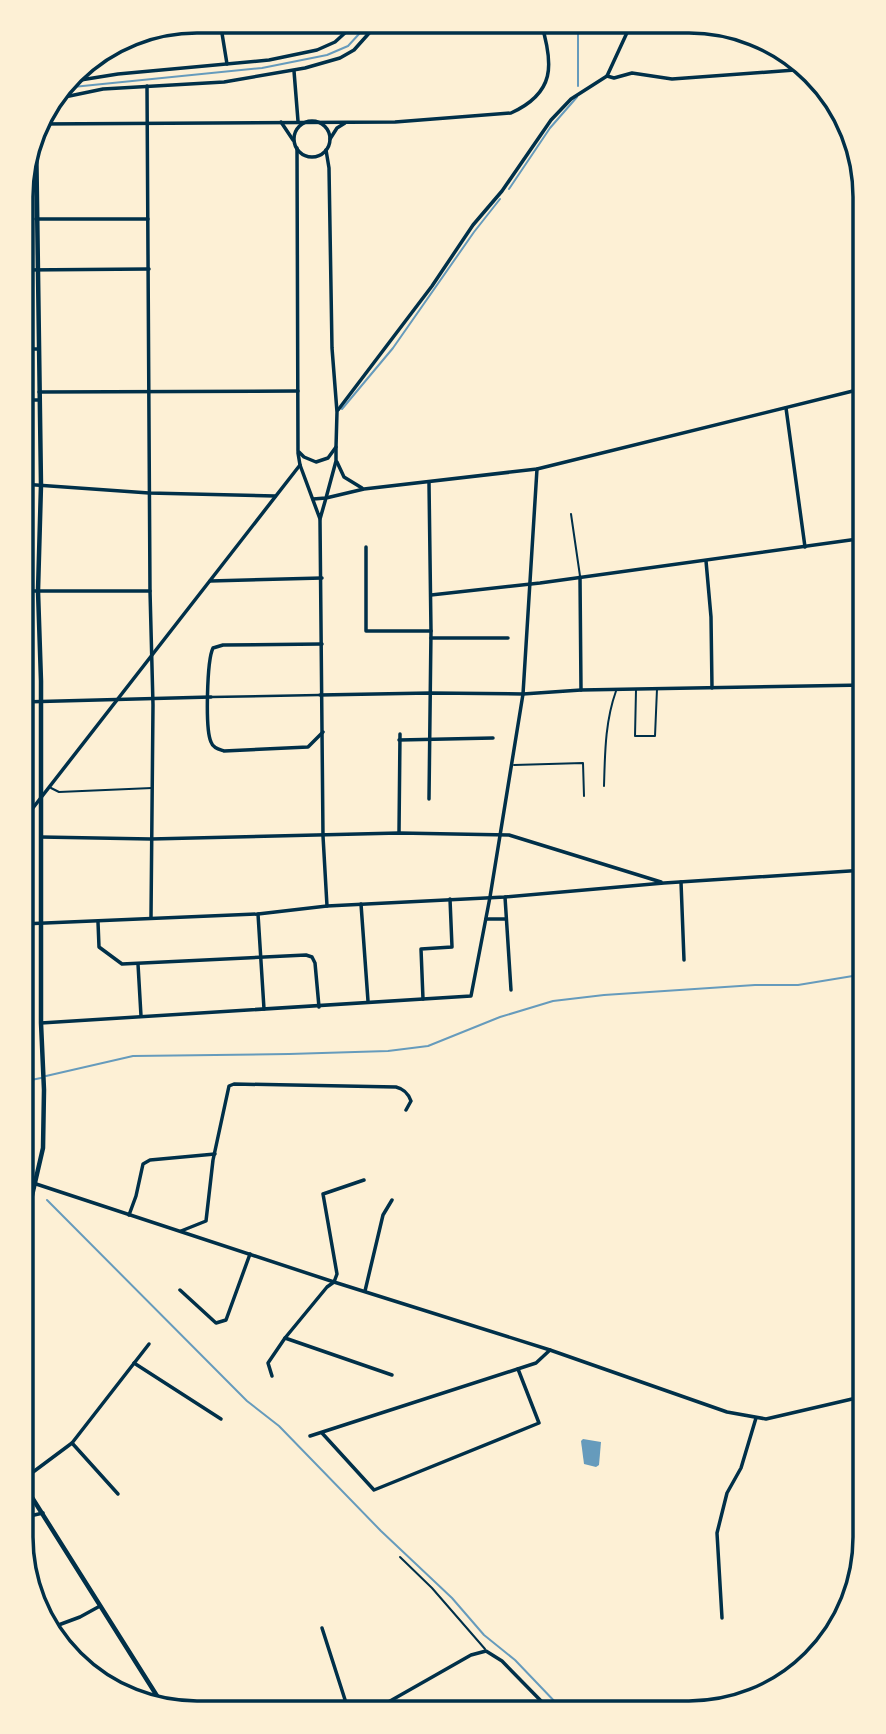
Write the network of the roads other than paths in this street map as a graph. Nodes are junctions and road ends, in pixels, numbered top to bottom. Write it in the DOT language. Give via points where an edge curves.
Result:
graph roads {
  1 [pos="545,33"];
  2 [pos="627,33"];
  3 [pos="222,34"];
  4 [pos="344,34"];
  5 [pos="369,34"];
  6 [pos="227,65"];
  7 [pos="294,70"];
  8 [pos="792,70"];
  9 [pos="607,76"];
  10 [pos="83,80"];
  11 [pos="147,86"];
  12 [pos="69,96"];
  13 [pos="298,121"];
  14 [pos="310,121"];
  15 [pos="346,121"];
  16 [pos="281,122"];
  17 [pos="147,123"];
  18 [pos="51,124"];
  19 [pos="330,139"];
  20 [pos="294,143"];
  21 [pos="296,148"];
  22 [pos="326,150"];
  23 [pos="36,171"];
  24 [pos="36,219"];
  25 [pos="148,219"];
  26 [pos="149,269"];
  27 [pos="33,272"];
  28 [pos="36,272"];
  29 [pos="33,349"];
  30 [pos="38,349"];
  31 [pos="150,391"];
  32 [pos="298,391"];
  33 [pos="853,391"];
  34 [pos="39,392"];
  35 [pos="33,400"];
  36 [pos="40,400"];
  37 [pos="786,408"];
  38 [pos="337,412"];
  39 [pos="337,447"];
  40 [pos="298,451"];
  41 [pos="336,461"];
  42 [pos="300,465"];
  43 [pos="537,470"];
  44 [pos="429,483"];
  45 [pos="33,485"];
  46 [pos="41,485"];
  47 [pos="364,489"];
  48 [pos="149,494"];
  49 [pos="276,496"];
  50 [pos="326,498"];
  51 [pos="313,499"];
  52 [pos="571,514"];
  53 [pos="320,519"];
  54 [pos="853,540"];
  55 [pos="366,547"];
  56 [pos="804,547"];
  57 [pos="706,560"];
  58 [pos="580,577"];
  59 [pos="321,578"];
  60 [pos="210,581"];
  61 [pos="529,583"];
  62 [pos="33,591"];
  63 [pos="38,591"];
  64 [pos="150,591"];
  65 [pos="431,595"];
  66 [pos="431,631"];
  67 [pos="431,638"];
  68 [pos="508,638"];
  69 [pos="322,644"];
  70 [pos="152,654"];
  71 [pos="853,685"];
  72 [pos="712,688"];
  73 [pos="636,689"];
  74 [pos="657,689"];
  75 [pos="581,690"];
  76 [pos="616,690"];
  77 [pos="430,693"];
  78 [pos="523,694"];
  79 [pos="322,695"];
  80 [pos="209,697"];
  81 [pos="153,698"];
  82 [pos="120,699"];
  83 [pos="33,701"];
  84 [pos="41,701"];
  85 [pos="324,732"];
  86 [pos="493,738"];
  87 [pos="430,739"];
  88 [pos="513,765"];
  89 [pos="604,786"];
  90 [pos="49,787"];
  91 [pos="153,788"];
  92 [pos="584,796"];
  93 [pos="41,797"];
  94 [pos="429,799"];
  95 [pos="33,808"];
  96 [pos="399,833"];
  97 [pos="500,835"];
  98 [pos="323,836"];
  99 [pos="41,837"];
  100 [pos="151,839"];
  101 [pos="853,871"];
  102 [pos="681,882"];
  103 [pos="664,883"];
  104 [pos="490,897"];
  105 [pos="505,897"];
  106 [pos="450,899"];
  107 [pos="361,904"];
  108 [pos="327,906"];
  109 [pos="258,914"];
  110 [pos="151,917"];
  111 [pos="486,919"];
  112 [pos="506,919"];
  113 [pos="98,922"];
  114 [pos="33,924"];
  115 [pos="41,924"];
  116 [pos="260,957"];
  117 [pos="684,960"];
  118 [pos="138,964"];
  119 [pos="511,990"];
  120 [pos="423,999"];
  121 [pos="368,1001"];
  122 [pos="319,1007"];
  123 [pos="264,1009"];
  124 [pos="141,1016"];
  125 [pos="41,1023"];
  126 [pos="406,1110"];
  127 [pos="215,1154"];
  128 [pos="364,1180"];
  129 [pos="35,1183"];
  130 [pos="33,1192"];
  131 [pos="392,1200"];
  132 [pos="129,1215"];
  133 [pos="180,1232"];
  134 [pos="250,1254"];
  135 [pos="334,1282"];
  136 [pos="180,1290"];
  137 [pos="365,1291"];
  138 [pos="285,1338"];
  139 [pos="149,1344"];
  140 [pos="550,1350"];
  141 [pos="134,1363"];
  142 [pos="518,1369"];
  143 [pos="392,1375"];
  144 [pos="272,1376"];
  145 [pos="852,1399"];
  146 [pos="756,1418"];
  147 [pos="220,1419"];
  148 [pos="322,1433"];
  149 [pos="310,1437"];
  150 [pos="72,1443"];
  151 [pos="33,1472"];
  152 [pos="118,1494"];
  153 [pos="33,1498"];
  154 [pos="43,1513"];
  155 [pos="33,1515"];
  156 [pos="400,1557"];
  157 [pos="100,1606"];
  158 [pos="722,1618"];
  159 [pos="59,1625"];
  160 [pos="322,1628"];
  161 [pos="486,1651"];
  162 [pos="157,1695"];
  163 [pos="345,1701"];
  164 [pos="390,1701"];
  165 [pos="541,1701"];
  1 -- 15 [label="street" via="550,67 545,85 538,97 511,113"];
  2 -- 9 [label="street"];
  3 -- 6 [label="street"];
  4 -- 6 [label="street" via="317,50"];
  5 -- 7 [label="street" via="340,58"];
  6 -- 10 [label="street"];
  7 -- 11 [label="street" via="224,82"];
  7 -- 13 [label="street"];
  8 -- 9 [label="street" via="672,79 632,73"];
  9 -- 38 [label="street" via="557,113"];
  11 -- 12 [label="street"];
  11 -- 17 [label="street"];
  13 -- 14 [label="street"];
  13 -- 16 [label="street"];
  14 -- 15 [label="street"];
  14 -- 19 [label="street" via="326,128"];
  14 -- 20 [label="street" via="296,131"];
  15 -- 19 [label="street"];
  16 -- 17 [label="street"];
  16 -- 20 [label="street"];
  17 -- 18 [label="street"];
  17 -- 25 [label="street"];
  19 -- 22 [label="street"];
  20 -- 21 [label="street"];
  21 -- 22 [label="street" via="311,157"];
  21 -- 32 [label="street"];
  22 -- 38 [label="street"];
  23 -- 24 [label="street"];
  24 -- 25 [label="street"];
  24 -- 28 [label="street"];
  25 -- 26 [label="street"];
  26 -- 28 [label="street"];
  26 -- 31 [label="street"];
  27 -- 28 [label="street"];
  28 -- 30 [label="street"];
  29 -- 30 [label="street"];
  30 -- 34 [label="street"];
  31 -- 32 [label="street"];
  31 -- 34 [label="street"];
  31 -- 48 [label="street"];
  32 -- 40 [label="street"];
  33 -- 37 [label="street"];
  34 -- 36 [label="street"];
  35 -- 36 [label="street"];
  36 -- 46 [label="street"];
  37 -- 43 [label="street"];
  37 -- 56 [label="street"];
  38 -- 39 [label="street"];
  39 -- 40 [label="street" via="328,458 316,462"];
  39 -- 41 [label="street"];
  40 -- 42 [label="street"];
  41 -- 47 [label="street" via="344,477"];
  41 -- 50 [label="street"];
  42 -- 49 [label="street"];
  42 -- 51 [label="street"];
  43 -- 44 [label="street"];
  43 -- 61 [label="street"];
  44 -- 47 [label="street"];
  44 -- 65 [label="street"];
  45 -- 46 [label="street"];
  46 -- 48 [label="street"];
  46 -- 63 [label="street"];
  47 -- 50 [label="street"];
  48 -- 49 [label="street"];
  48 -- 64 [label="street"];
  49 -- 60 [label="street"];
  50 -- 51 [label="street"];
  50 -- 53 [label="street"];
  51 -- 53 [label="street"];
  52 -- 58 [label="lane"];
  53 -- 59 [label="street"];
  54 -- 56 [label="street"];
  55 -- 66 [label="street" via="366,631"];
  56 -- 57 [label="street"];
  57 -- 58 [label="street"];
  57 -- 72 [label="street"];
  58 -- 61 [label="street"];
  58 -- 75 [label="street"];
  59 -- 60 [label="street"];
  59 -- 69 [label="street"];
  60 -- 70 [label="street"];
  61 -- 65 [label="street"];
  61 -- 78 [label="street"];
  62 -- 63 [label="street"];
  63 -- 64 [label="street"];
  63 -- 84 [label="street"];
  64 -- 70 [label="street"];
  65 -- 66 [label="street"];
  66 -- 67 [label="street"];
  67 -- 68 [label="street"];
  67 -- 77 [label="street"];
  69 -- 79 [label="street"];
  69 -- 80 [label="street" via="213,648"];
  70 -- 81 [label="street"];
  70 -- 82 [label="street"];
  71 -- 72 [label="street"];
  72 -- 74 [label="street"];
  73 -- 74 [label="street"];
  73 -- 74 [label="lane" via="635,736 655,736"];
  73 -- 76 [label="street"];
  75 -- 76 [label="street"];
  75 -- 78 [label="street"];
  76 -- 89 [label="lane" via="606,732"];
  77 -- 78 [label="street"];
  77 -- 79 [label="street"];
  77 -- 87 [label="street"];
  78 -- 88 [label="street"];
  79 -- 80 [label="street"];
  79 -- 85 [label="street"];
  80 -- 81 [label="street"];
  80 -- 85 [label="street" via="209,739 213,747 224,751 308,747"];
  81 -- 82 [label="street"];
  81 -- 91 [label="street"];
  82 -- 84 [label="street"];
  82 -- 90 [label="street"];
  83 -- 84 [label="street"];
  84 -- 93 [label="street"];
  85 -- 98 [label="street"];
  86 -- 87 [label="street"];
  87 -- 94 [label="street"];
  87 -- 96 [label="street" via="399,737"];
  88 -- 92 [label="lane" via="583,763"];
  88 -- 97 [label="street"];
  90 -- 91 [label="lane" via="59,792"];
  90 -- 93 [label="street"];
  91 -- 100 [label="street"];
  93 -- 95 [label="street"];
  93 -- 99 [label="street"];
  96 -- 97 [label="street"];
  96 -- 98 [label="street"];
  97 -- 103 [label="street"];
  97 -- 104 [label="street"];
  98 -- 100 [label="street"];
  98 -- 108 [label="street"];
  99 -- 100 [label="street"];
  99 -- 115 [label="street"];
  100 -- 110 [label="street"];
  101 -- 102 [label="street"];
  102 -- 103 [label="street"];
  102 -- 117 [label="street"];
  103 -- 105 [label="street"];
  104 -- 105 [label="street"];
  104 -- 106 [label="street"];
  104 -- 111 [label="street"];
  105 -- 112 [label="street"];
  106 -- 107 [label="street"];
  106 -- 120 [label="street" via="452,947 421,949"];
  107 -- 108 [label="street"];
  107 -- 121 [label="street"];
  108 -- 109 [label="street"];
  109 -- 110 [label="street"];
  109 -- 116 [label="street"];
  110 -- 113 [label="street"];
  111 -- 112 [label="street"];
  111 -- 120 [label="street" via="471,996"];
  112 -- 119 [label="street"];
  113 -- 115 [label="street"];
  113 -- 118 [label="street" via="99,947 122,964"];
  114 -- 115 [label="street"];
  115 -- 125 [label="street"];
  116 -- 118 [label="street"];
  116 -- 122 [label="street" via="312,957"];
  116 -- 123 [label="street"];
  118 -- 124 [label="street"];
  120 -- 121 [label="street"];
  121 -- 122 [label="street"];
  122 -- 123 [label="street"];
  123 -- 124 [label="street"];
  124 -- 125 [label="street"];
  125 -- 129 [label="street" via="43,1148"];
  126 -- 127 [label="street" via="409,1095 396,1087 234,1084 226,1090"];
  127 -- 132 [label="street" via="144,1164"];
  127 -- 133 [label="street" via="206,1221"];
  128 -- 135 [label="street" via="323,1194 337,1274"];
  129 -- 130 [label="street"];
  129 -- 132 [label="street"];
  131 -- 137 [label="street" via="383,1215"];
  132 -- 133 [label="street"];
  133 -- 134 [label="street"];
  134 -- 135 [label="street"];
  134 -- 136 [label="street" via="226,1320 216,1323"];
  135 -- 137 [label="street"];
  135 -- 138 [label="street"];
  137 -- 140 [label="street"];
  138 -- 143 [label="street"];
  138 -- 144 [label="street" via="268,1363"];
  139 -- 141 [label="street"];
  140 -- 142 [label="street" via="536,1363"];
  140 -- 146 [label="street"];
  141 -- 147 [label="street"];
  141 -- 150 [label="street"];
  142 -- 148 [label="street"];
  142 -- 148 [label="street" via="539,1423 374,1490"];
  145 -- 146 [label="street"];
  146 -- 158 [label="street" via="717,1533"];
  148 -- 149 [label="street"];
  150 -- 151 [label="street"];
  150 -- 152 [label="street"];
  153 -- 154 [label="street"];
  154 -- 155 [label="street"];
  154 -- 157 [label="street"];
  156 -- 161 [label="lane"];
  157 -- 159 [label="street"];
  157 -- 162 [label="street"];
  160 -- 163 [label="street"];
  161 -- 164 [label="street"];
  161 -- 165 [label="street"];
}
